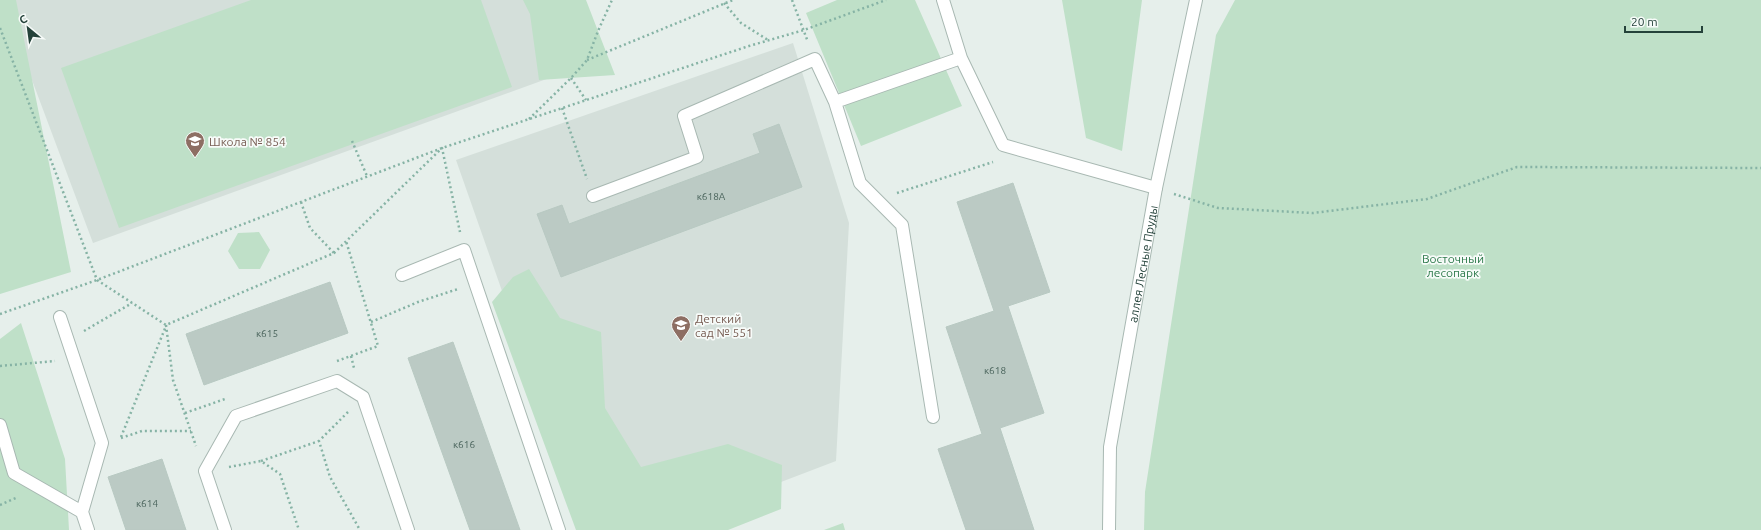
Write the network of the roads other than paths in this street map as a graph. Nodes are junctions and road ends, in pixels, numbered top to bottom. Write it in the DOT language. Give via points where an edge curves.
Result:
graph roads {
  1 [pos="944,0"];
  2 [pos="1196,0"];
  3 [pos="961,58"];
  4 [pos="835,102"];
  5 [pos="1156,188"];
  6 [pos="593,196"];
  7 [pos="402,275"];
  8 [pos="60,317"];
  9 [pos="933,417"];
  10 [pos="0,425"];
  11 [pos="82,512"];
  12 [pos="88,530"];
  13 [pos="225,530"];
  14 [pos="408,530"];
  15 [pos="559,530"];
  16 [pos="1109,530"];
  1 -- 3 [label="street"];
  2 -- 5 [label="street, аллея Лесные Пруды"];
  3 -- 4 [label="street"];
  3 -- 5 [label="street" via="1003,145"];
  4 -- 6 [label="street" via="815,59 684,116 696,157"];
  4 -- 9 [label="street" via="860,183 902,225"];
  5 -- 16 [label="street, аллея Лесные Пруды" via="1110,447"];
  7 -- 15 [label="street" via="464,250"];
  8 -- 11 [label="street" via="102,443"];
  10 -- 11 [label="street" via="14,472"];
  11 -- 12 [label="street"];
  13 -- 14 [label="street" via="205,471 236,416 337,381 363,397"];
}
